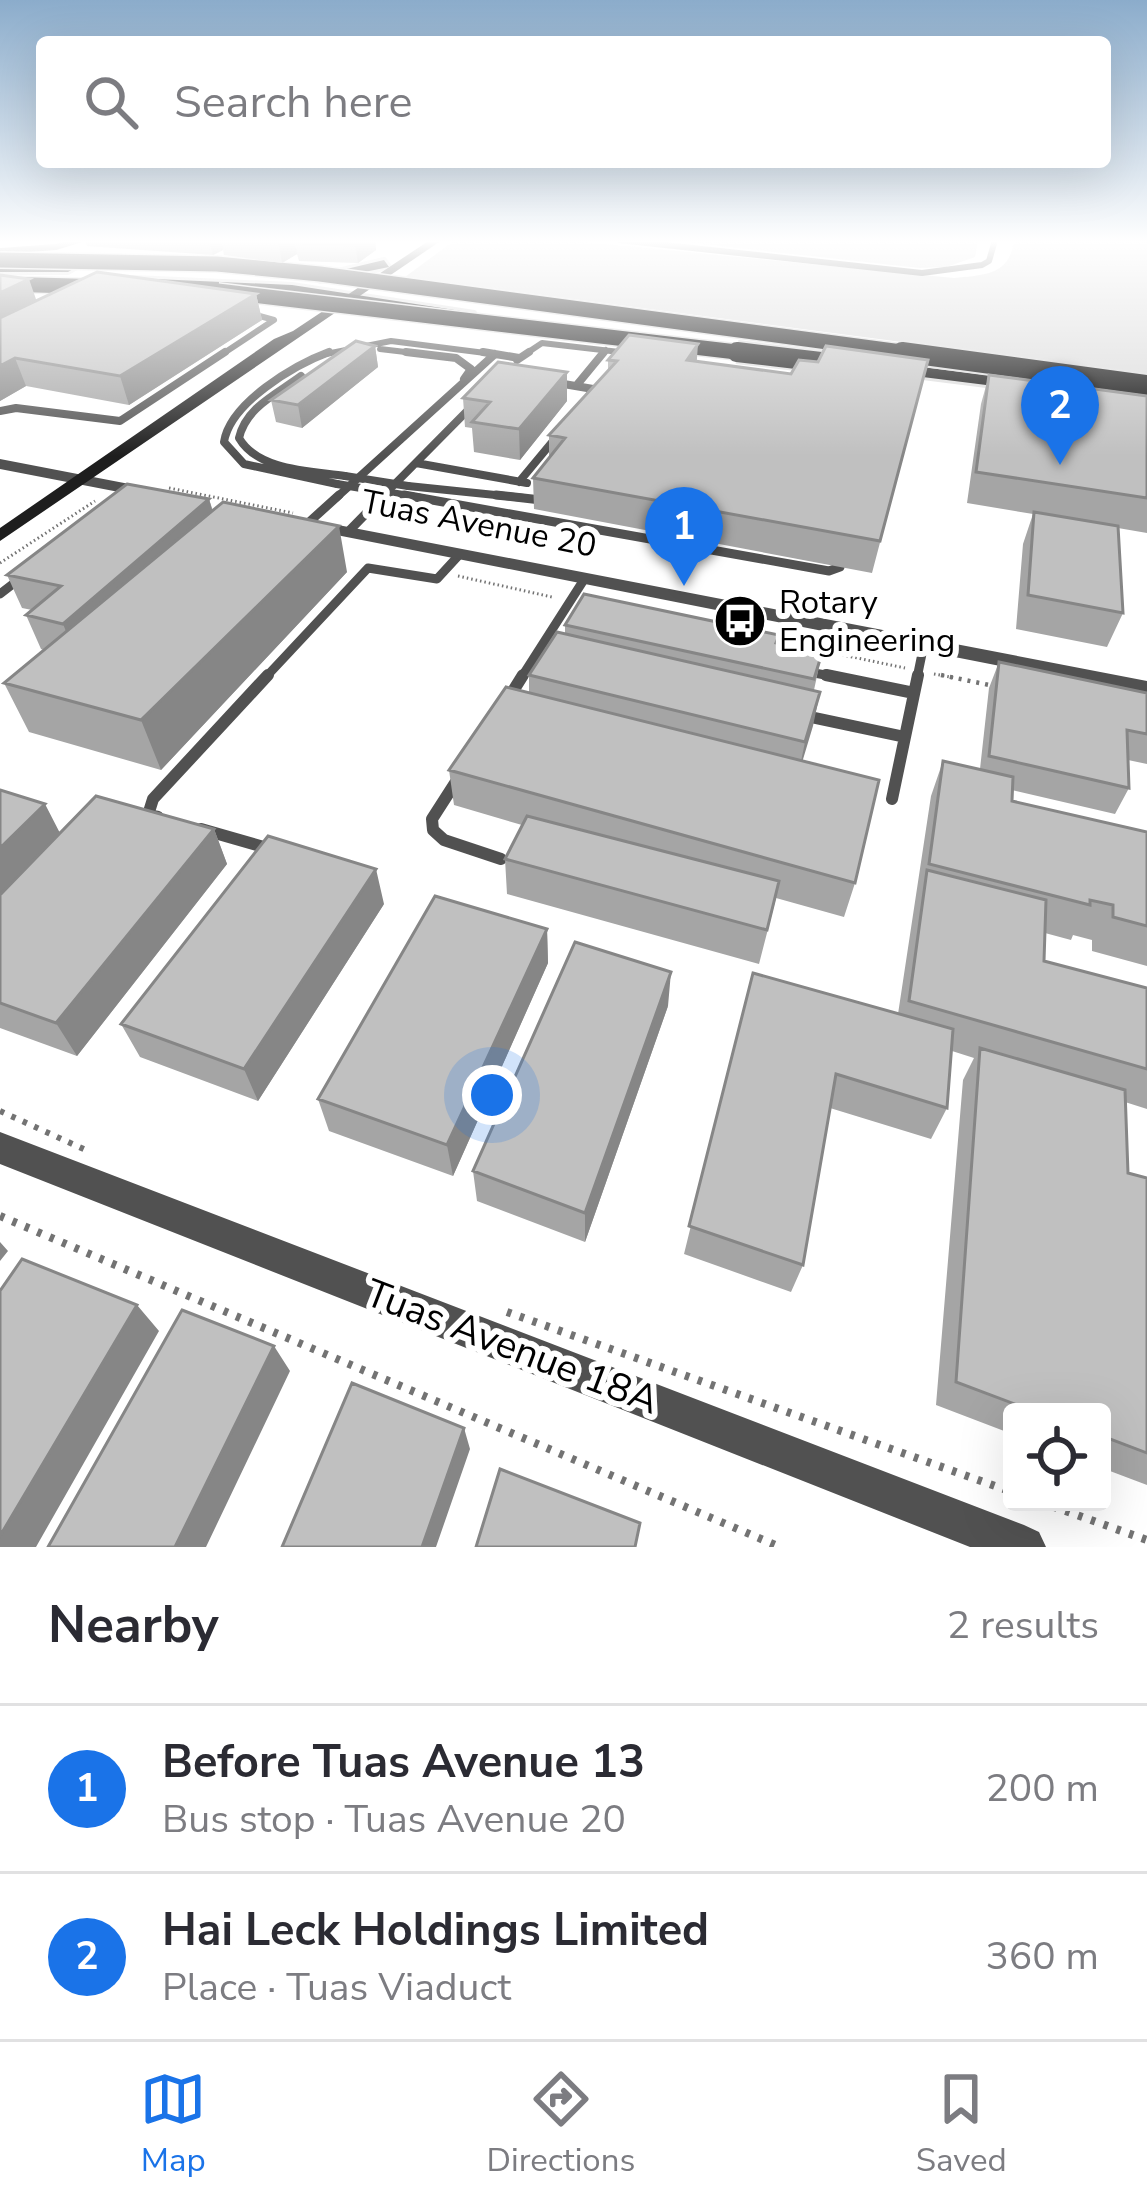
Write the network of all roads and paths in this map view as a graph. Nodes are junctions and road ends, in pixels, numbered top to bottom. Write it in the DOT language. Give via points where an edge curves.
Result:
graph roads {
  1 [pos="243,312"];
  2 [pos="311,312"];
  3 [pos="323,312"];
  4 [pos="401,312"];
  5 [pos="505,312"];
  6 [pos="533,312"];
  7 [pos="605,312"];
  8 [pos="279,342"];
  9 [pos="607,350"];
  10 [pos="495,354"];
  11 [pos="649,356"];
  12 [pos="519,358"];
  13 [pos="503,375"];
  14 [pos="464,379"];
  15 [pos="542,381"];
  16 [pos="1147,385"];
  17 [pos="576,386"];
  18 [pos="488,389"];
  19 [pos="1147,402"];
  20 [pos="580,408"];
  21 [pos="0,411"];
  22 [pos="567,424"];
  23 [pos="416,463"];
  24 [pos="0,464"];
  25 [pos="81,479"];
  26 [pos="341,480"];
  27 [pos="519,482"];
  28 [pos="538,484"];
  29 [pos="406,490"];
  30 [pos="173,497"];
  31 [pos="542,500"];
  32 [pos="299,522"];
  33 [pos="348,532"];
  34 [pos="0,536"];
  35 [pos="460,554"];
  36 [pos="346,563"];
  37 [pos="38,566"];
  38 [pos="840,567"];
  39 [pos="368,568"];
  40 [pos="584,578"];
  41 [pos="0,593"];
  42 [pos="557,621"];
  43 [pos="580,626"];
  44 [pos="924,644"];
  45 [pos="534,658"];
  46 [pos="557,663"];
  47 [pos="780,666"];
  48 [pos="1147,688"];
  49 [pos="914,693"];
  50 [pos="789,712"];
  51 [pos="496,718"];
  52 [pos="905,737"];
  53 [pos="470,759"];
  54 [pos="892,800"];
  55 [pos="170,821"];
  56 [pos="192,827"];
  57 [pos="279,851"];
  58 [pos="501,859"];
  59 [pos="0,1112"];
  60 [pos="0,1148"];
  61 [pos="102,1157"];
  62 [pos="0,1216"];
  63 [pos="489,1305"];
  64 [pos="1003,1489"];
  65 [pos="1065,1511"];
  66 [pos="1147,1540"];
  67 [pos="780,1547"];
  68 [pos="1024,1547"];
  1 -- 21 [label="lane" via="274,320 121,421"];
  2 -- 8 [label="street"];
  3 -- 8 [label="street"];
  4 -- 19 [label="main road, bridge"];
  5 -- 19 [label="main road"];
  6 -- 16 [label="main road"];
  7 -- 16 [label="main road, bridge"];
  8 -- 25 [label="street"];
  9 -- 11 [label="lane"];
  9 -- 12 [label="lane" via="542,343"];
  9 -- 17 [label="lane"];
  10 -- 12 [label="lane"];
  10 -- 14 [label="lane"];
  10 -- 26 [label="lane" via="392,341 326,352 224,429 224,442 244,464"];
  12 -- 13 [label="lane"];
  14 -- 26 [label="lane" via="470,369 456,358 350,352 321,361 239,429 246,450 259,458"];
  14 -- 32 [label="lane"];
  15 -- 17 [label="lane"];
  17 -- 20 [label="lane" via="595,390"];
  18 -- 23 [label="lane"];
  22 -- 27 [label="lane"];
  23 -- 27 [label="lane"];
  23 -- 33 [label="lane"];
  24 -- 25 [label="street"];
  25 -- 30 [label="street"];
  25 -- 34 [label="street"];
  26 -- 29 [label="lane, bridge"];
  27 -- 28 [label="lane"];
  29 -- 31 [label="lane"];
  29 -- 38 [label="lane"];
  32 -- 33 [label="street, Tuas Avenue 20"];
  33 -- 35 [label="street, Tuas Avenue 20"];
  35 -- 39 [label="lane" via="437,579"];
  35 -- 40 [label="street, Tuas Avenue 20"];
  36 -- 39 [label="lane"];
  37 -- 41 [label="lane"];
  39 -- 55 [label="lane" via="154,799 148,814"];
  40 -- 42 [label="lane"];
  40 -- 44 [label="street, Tuas Avenue 20"];
  42 -- 43 [label="lane"];
  42 -- 45 [label="lane"];
  44 -- 48 [label="street, Tuas Avenue 20"];
  44 -- 49 [label="lane"];
  45 -- 46 [label="lane"];
  45 -- 51 [label="lane"];
  47 -- 49 [label="lane"];
  49 -- 52 [label="lane"];
  50 -- 52 [label="lane"];
  52 -- 54 [label="lane"];
  53 -- 58 [label="lane" via="431,825 443,840"];
  56 -- 57 [label="lane"];
  59 -- 61 [label="path"];
  60 -- 68 [label="street, Tuas Avenue 18A"];
  62 -- 67 [label="path"];
  63 -- 64 [label="path"];
  65 -- 66 [label="path"];
}
